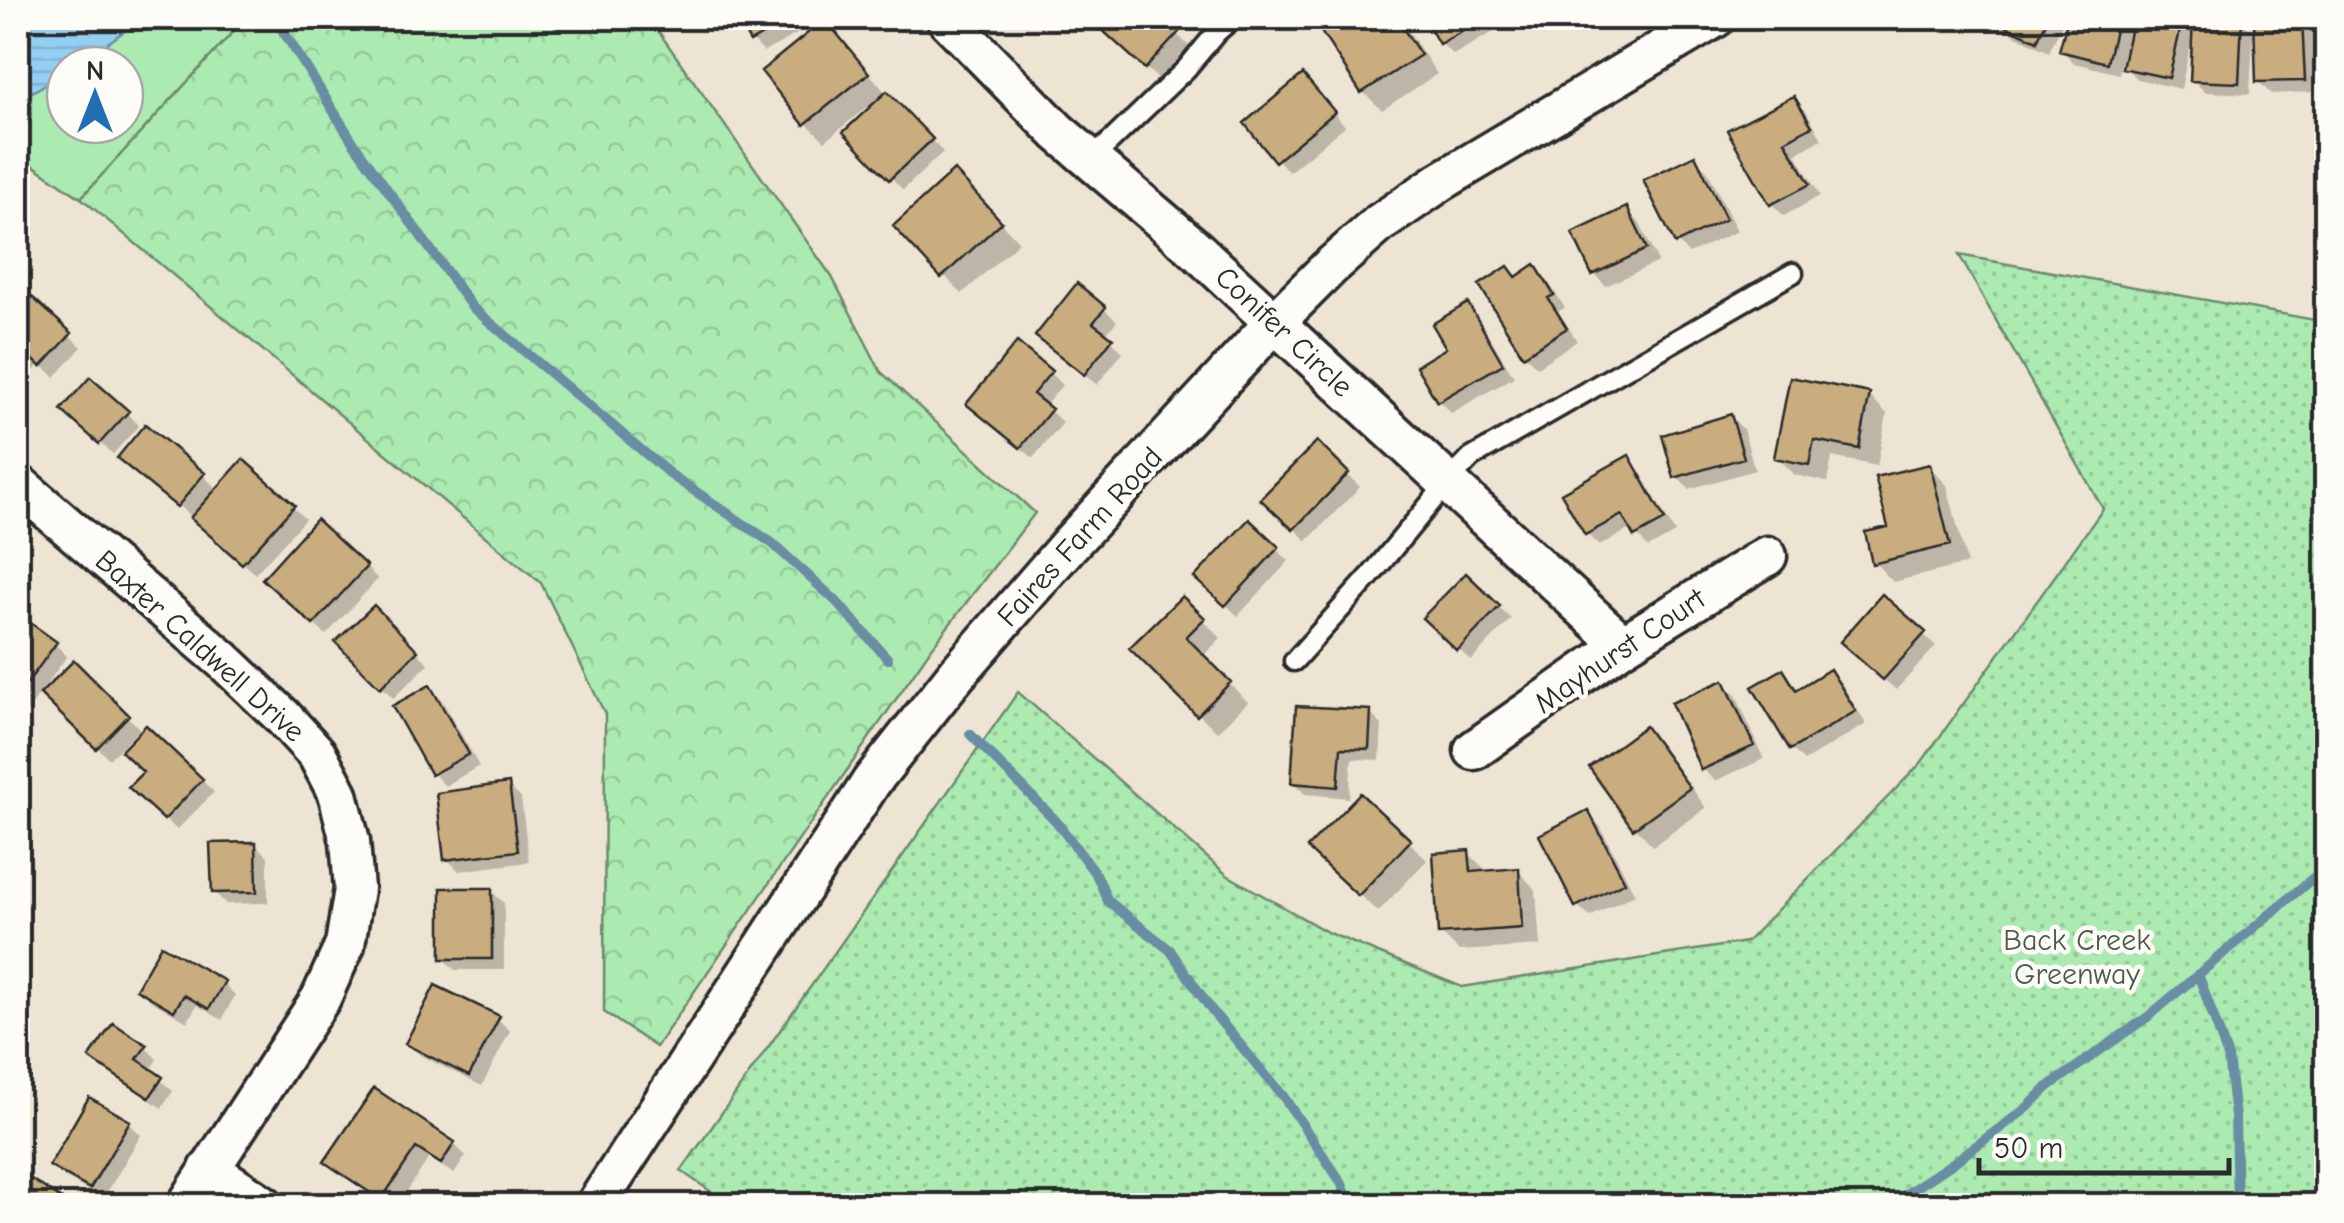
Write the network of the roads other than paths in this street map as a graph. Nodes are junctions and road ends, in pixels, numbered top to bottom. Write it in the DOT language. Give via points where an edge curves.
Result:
graph roads {
  1 [pos="946,18"];
  2 [pos="1233,18"];
  3 [pos="1715,18"];
  4 [pos="1091,160"];
  5 [pos="1794,273"];
  6 [pos="1274,323"];
  7 [pos="1447,483"];
  8 [pos="18,484"];
  9 [pos="1768,556"];
  10 [pos="1623,644"];
  11 [pos="1294,661"];
  12 [pos="1474,750"];
  13 [pos="209,1169"];
  14 [pos="186,1206"];
  15 [pos="265,1206"];
  16 [pos="594,1206"];
  1 -- 4 [label="street, Conifer Circle"];
  2 -- 4 [label="lane"];
  3 -- 6 [label="street, Faires Farm Road" via="1410,202"];
  4 -- 6 [label="street, Conifer Circle"];
  5 -- 7 [label="lane" via="1471,458"];
  6 -- 7 [label="street, Conifer Circle"];
  6 -- 16 [label="street, Faires Farm Road" via="1067,547 872,781"];
  7 -- 10 [label="street, Conifer Circle"];
  7 -- 11 [label="lane"];
  8 -- 13 [label="street, Baxter Caldwell Drive" via="281,715 317,754 338,794 354,889 345,945 321,998"];
  9 -- 10 [label="street, Mayhurst Court"];
  10 -- 12 [label="street, Mayhurst Court"];
  13 -- 14 [label="street, Baxter Caldwell Drive"];
  13 -- 15 [label="street"];
}
